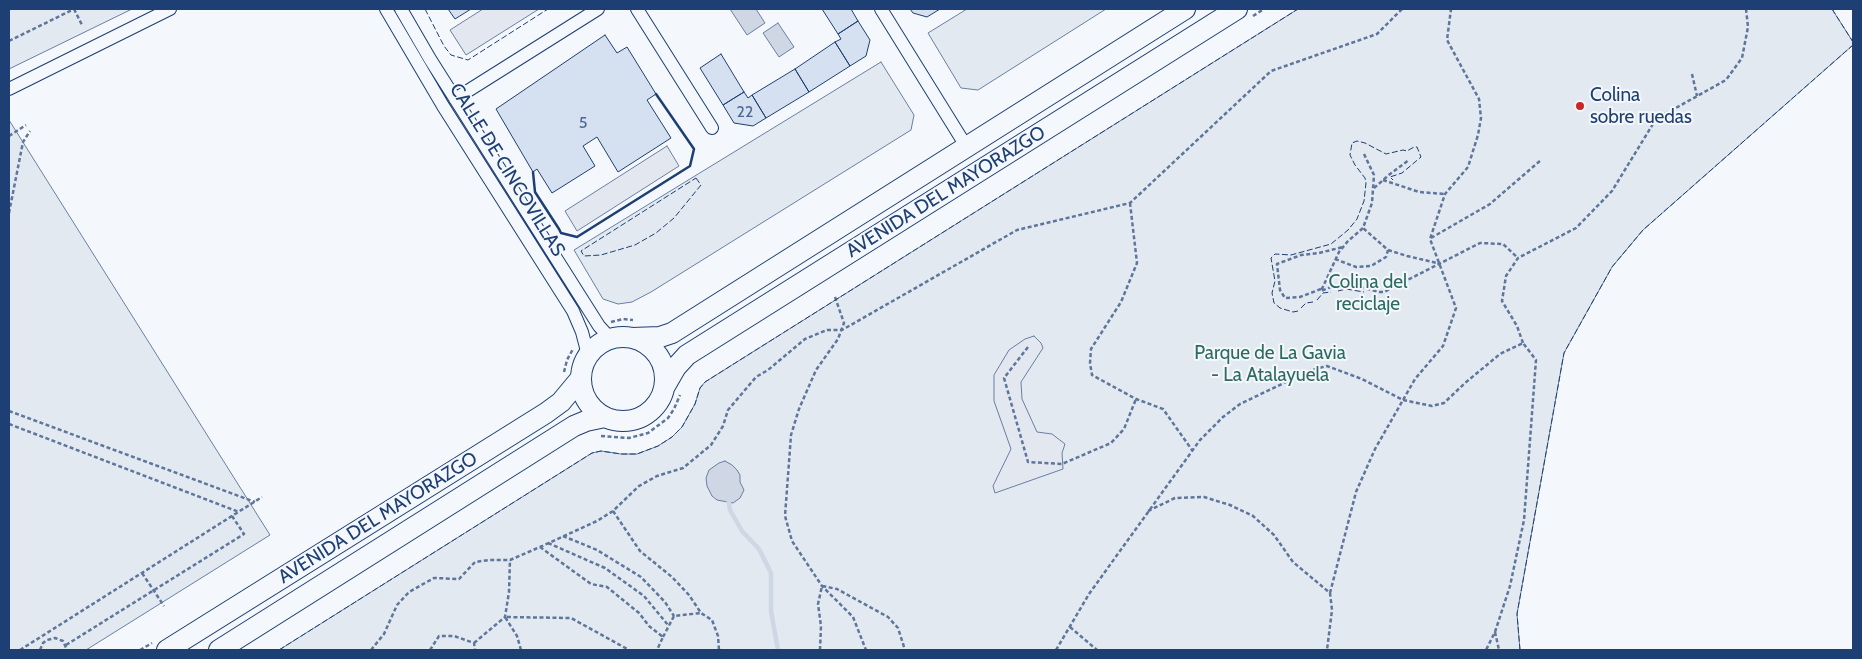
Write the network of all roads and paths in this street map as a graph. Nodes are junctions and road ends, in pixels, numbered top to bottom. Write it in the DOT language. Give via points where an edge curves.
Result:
graph roads {
  1 [pos="74,9"];
  2 [pos="170,9"];
  3 [pos="386,9"];
  4 [pos="401,9"];
  5 [pos="598,9"];
  6 [pos="637,9"];
  7 [pos="881,9"];
  8 [pos="1185,9"];
  9 [pos="1237,9"];
  10 [pos="1402,9"];
  11 [pos="1451,9"];
  12 [pos="1746,9"];
  13 [pos="82,25"];
  14 [pos="9,41"];
  15 [pos="1692,74"];
  16 [pos="9,90"];
  17 [pos="1697,96"];
  18 [pos="455,98"];
  19 [pos="26,125"];
  20 [pos="712,128"];
  21 [pos="30,131"];
  22 [pos="9,136"];
  23 [pos="966,146"];
  24 [pos="1364,154"];
  25 [pos="1409,160"];
  26 [pos="1541,160"];
  27 [pos="1383,180"];
  28 [pos="1373,189"];
  29 [pos="1445,194"];
  30 [pos="1130,203"];
  31 [pos="9,213"];
  32 [pos="1363,228"];
  33 [pos="1430,239"];
  34 [pos="1343,246"];
  35 [pos="1388,250"];
  36 [pos="1518,258"];
  37 [pos="1335,260"];
  38 [pos="1439,263"];
  39 [pos="1322,288"];
  40 [pos="834,297"];
  41 [pos="842,330"];
  42 [pos="610,338"];
  43 [pos="632,338"];
  44 [pos="1523,343"];
  45 [pos="1028,348"];
  46 [pos="588,355"];
  47 [pos="581,378"];
  48 [pos="665,386"];
  49 [pos="1136,398"];
  50 [pos="1403,400"];
  51 [pos="9,411"];
  52 [pos="605,417"];
  53 [pos="9,424"];
  54 [pos="1192,450"];
  55 [pos="262,497"];
  56 [pos="255,502"];
  57 [pos="613,511"];
  58 [pos="238,512"];
  59 [pos="1147,512"];
  60 [pos="232,516"];
  61 [pos="563,536"];
  62 [pos="548,543"];
  63 [pos="540,547"];
  64 [pos="510,560"];
  65 [pos="142,573"];
  66 [pos="822,586"];
  67 [pos="153,591"];
  68 [pos="1330,593"];
  69 [pos="164,606"];
  70 [pos="700,613"];
  71 [pos="674,616"];
  72 [pos="506,617"];
  73 [pos="668,625"];
  74 [pos="1070,627"];
  75 [pos="1495,632"];
  76 [pos="663,637"];
  77 [pos="474,642"];
  78 [pos="66,645"];
  79 [pos="20,650"];
  80 [pos="40,650"];
  81 [pos="67,650"];
  82 [pos="167,650"];
  83 [pos="219,650"];
  84 [pos="371,650"];
  85 [pos="430,650"];
  86 [pos="474,650"];
  87 [pos="521,650"];
  88 [pos="629,650"];
  89 [pos="657,650"];
  90 [pos="719,650"];
  91 [pos="820,650"];
  92 [pos="866,650"];
  93 [pos="905,650"];
  94 [pos="1056,650"];
  95 [pos="1097,650"];
  96 [pos="1327,650"];
  97 [pos="1486,650"];
  98 [pos="1499,650"];
  1 -- 13 [label="path"];
  1 -- 14 [label="path"];
  2 -- 16 [label="street"];
  3 -- 46 [label="street, CALLE DE CINCOVILLAS" via="443,106 573,311"];
  4 -- 18 [label="street, CALLE DE CINCOVILLAS"];
  5 -- 18 [label="street"];
  6 -- 20 [label="street"];
  7 -- 23 [label="street"];
  8 -- 23 [label="main road, AVENIDA DEL MAYORAZGO"];
  9 -- 48 [label="main road, AVENIDA DEL MAYORAZGO" via="687,355"];
  10 -- 30 [label="path" via="1377,34 1271,71"];
  11 -- 29 [label="path" via="1448,40 1479,98 1481,118 1468,167"];
  12 -- 17 [label="path" via="1748,27 1742,58 1726,80"];
  15 -- 17 [label="path"];
  17 -- 36 [label="path" via="1656,119 1612,191 1576,228"];
  18 -- 42 [label="street, CALLE DE CINCOVILLAS"];
  19 -- 22 [label="path"];
  21 -- 31 [label="path" via="23,142"];
  23 -- 43 [label="main road, AVENIDA DEL MAYORAZGO" via="672,333"];
  24 -- 28 [label="path" via="1374,175"];
  25 -- 27 [label="path"];
  26 -- 33 [label="path" via="1490,204"];
  27 -- 28 [label="path"];
  27 -- 29 [label="path" via="1419,192"];
  28 -- 32 [label="path" via="1372,203"];
  29 -- 33 [label="path"];
  30 -- 41 [label="path" via="1017,230"];
  30 -- 49 [label="path" via="1137,263 1121,302 1091,350 1090,363 1092,375"];
  32 -- 34 [label="path"];
  32 -- 35 [label="path"];
  33 -- 38 [label="path"];
  34 -- 37 [label="path"];
  34 -- 39 [label="path" via="1277,264 1280,290 1285,298 1300,297"];
  35 -- 37 [label="path" via="1386,257 1371,266 1356,267"];
  35 -- 38 [label="path"];
  36 -- 38 [label="path" via="1504,244 1480,243"];
  36 -- 44 [label="path" via="1506,276 1502,301"];
  37 -- 39 [label="path"];
  38 -- 39 [label="path" via="1384,292 1357,286 1321,291"];
  38 -- 50 [label="path" via="1456,308 1444,346 1415,379"];
  40 -- 41 [label="path" via="843,316"];
  41 -- 57 [label="path" via="827,330 805,339 756,377 728,410 711,445 682,468 639,486"];
  41 -- 66 [label="path" via="816,370 791,436 785,516 792,541"];
  42 -- 43 [label="main road"];
  42 -- 46 [label="main road"];
  43 -- 48 [label="main road" via="658,354 664,366"];
  44 -- 50 [label="path" via="1500,354 1444,403 1432,406"];
  44 -- 75 [label="path" via="1536,360 1524,520 1510,586"];
  45 -- 49 [label="path" via="1004,378 1028,462 1062,464 1111,443 1124,429"];
  46 -- 47 [label="main road"];
  47 -- 52 [label="main road" via="587,401"];
  47 -- 82 [label="main road, AVENIDA DEL MAYORAZGO" via="561,402 546,413"];
  48 -- 52 [label="main road" via="656,405 646,414 633,420"];
  49 -- 54 [label="path" via="1163,408"];
  50 -- 54 [label="path" via="1327,366 1311,370 1240,404 1222,417"];
  50 -- 68 [label="path" via="1375,449 1356,492"];
  51 -- 56 [label="path"];
  52 -- 83 [label="main road, AVENIDA DEL MAYORAZGO" via="574,426"];
  53 -- 58 [label="path"];
  54 -- 59 [label="path"];
  55 -- 56 [label="path"];
  56 -- 58 [label="path"];
  57 -- 61 [label="path"];
  57 -- 70 [label="path" via="640,551 672,577"];
  58 -- 60 [label="path"];
  59 -- 68 [label="path" via="1174,498 1204,497 1230,505 1253,516 1274,535 1293,562"];
  59 -- 74 [label="path" via="1089,594"];
  60 -- 65 [label="path"];
  60 -- 67 [label="path" via="244,534"];
  61 -- 62 [label="path"];
  61 -- 71 [label="path" via="597,550 641,577"];
  62 -- 63 [label="path"];
  62 -- 73 [label="path" via="605,568 644,596"];
  63 -- 64 [label="path"];
  63 -- 76 [label="path" via="591,584 607,587 639,612"];
  64 -- 72 [label="path"];
  64 -- 84 [label="path" via="475,562 459,579 434,578 409,592 397,605 384,634"];
  65 -- 67 [label="path"];
  65 -- 79 [label="path"];
  66 -- 91 [label="path" via="818,604 822,626"];
  66 -- 92 [label="path" via="853,617"];
  66 -- 93 [label="path" via="836,589 888,617 898,628"];
  67 -- 69 [label="path"];
  67 -- 78 [label="path"];
  68 -- 96 [label="path" via="1332,610"];
  70 -- 71 [label="path"];
  70 -- 90 [label="path" via="712,620"];
  71 -- 73 [label="path"];
  72 -- 77 [label="path"];
  72 -- 87 [label="path"];
  72 -- 88 [label="path" via="571,618"];
  73 -- 76 [label="path"];
  74 -- 94 [label="path"];
  74 -- 95 [label="path"];
  75 -- 97 [label="path"];
  75 -- 98 [label="path"];
  76 -- 89 [label="path"];
  77 -- 85 [label="path" via="454,636 439,636"];
  77 -- 86 [label="path"];
  78 -- 80 [label="path" via="51,638 43,643"];
  78 -- 81 [label="path"];
}
